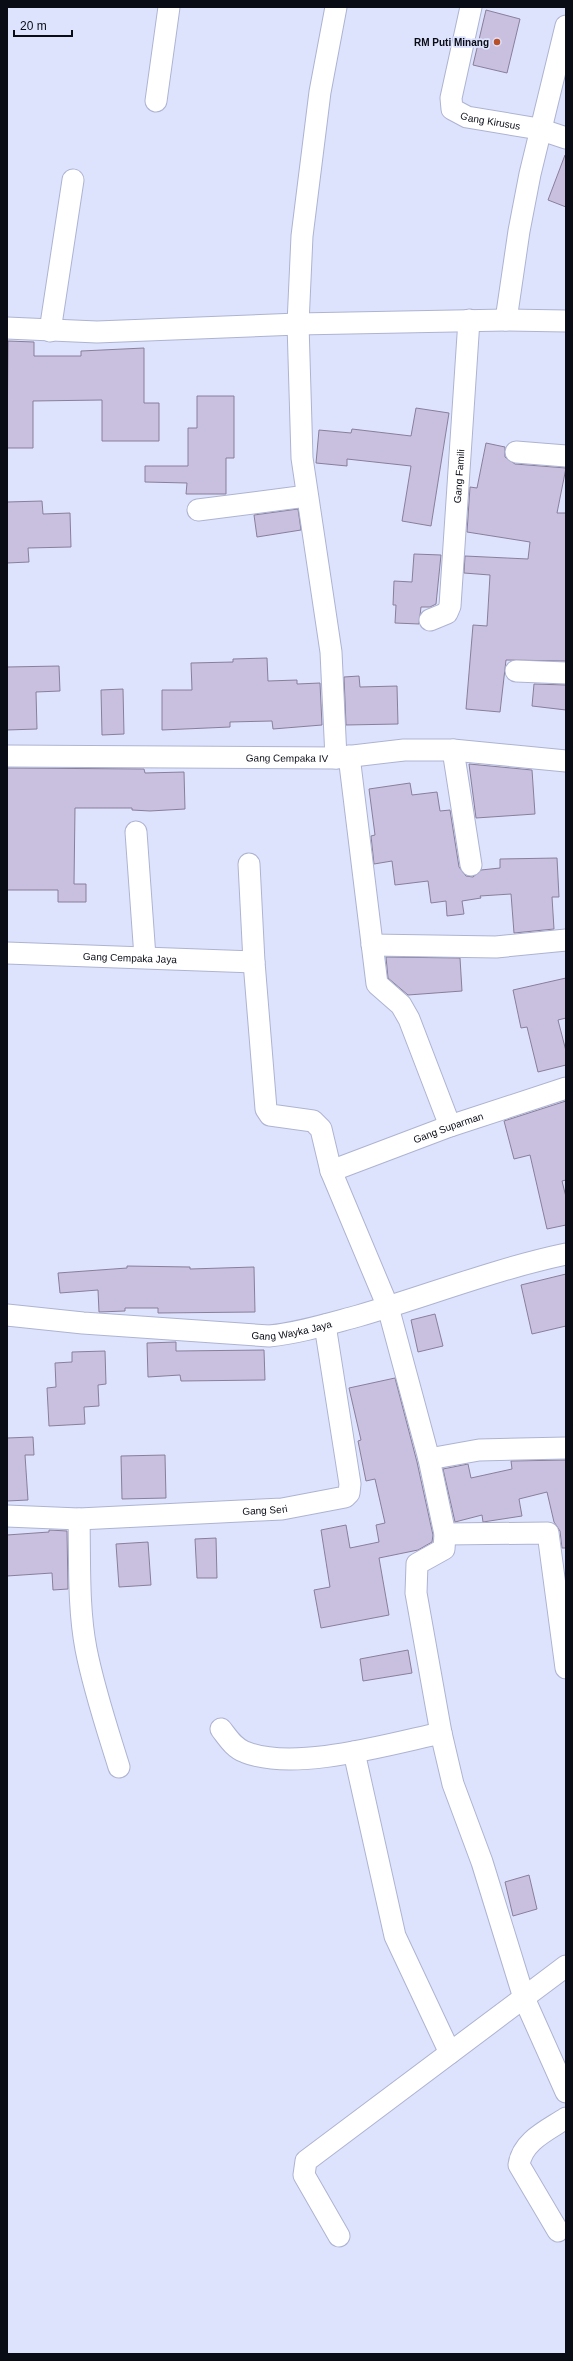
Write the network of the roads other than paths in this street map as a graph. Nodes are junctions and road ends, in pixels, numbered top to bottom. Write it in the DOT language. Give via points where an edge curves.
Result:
graph roads {
  1 [pos="169,7"];
  2 [pos="336,7"];
  3 [pos="471,7"];
  4 [pos="566,26"];
  5 [pos="156,101"];
  6 [pos="539,128"];
  7 [pos="566,138"];
  8 [pos="73,180"];
  9 [pos="469,320"];
  10 [pos="506,320"];
  11 [pos="566,321"];
  12 [pos="298,324"];
  13 [pos="7,328"];
  14 [pos="50,332"];
  15 [pos="516,452"];
  16 [pos="566,456"];
  17 [pos="307,496"];
  18 [pos="198,510"];
  19 [pos="430,620"];
  20 [pos="516,672"];
  21 [pos="566,673"];
  22 [pos="453,750"];
  23 [pos="7,756"];
  24 [pos="342,757"];
  25 [pos="566,761"];
  26 [pos="136,832"];
  27 [pos="249,864"];
  28 [pos="471,865"];
  29 [pos="566,940"];
  30 [pos="372,945"];
  31 [pos="7,953"];
  32 [pos="145,957"];
  33 [pos="254,962"];
  34 [pos="566,1088"];
  35 [pos="450,1126"];
  36 [pos="331,1171"];
  37 [pos="566,1254"];
  38 [pos="388,1307"];
  39 [pos="7,1315"];
  40 [pos="325,1325"];
  41 [pos="566,1448"];
  42 [pos="429,1458"];
  43 [pos="7,1516"];
  44 [pos="79,1519"];
  45 [pos="445,1534"];
  46 [pos="566,1668"];
  47 [pos="221,1729"];
  48 [pos="441,1733"];
  49 [pos="354,1752"];
  50 [pos="119,1767"];
  51 [pos="566,1966"];
  52 [pos="524,1998"];
  53 [pos="450,2053"];
  54 [pos="566,2092"];
  55 [pos="566,2118"];
  56 [pos="558,2231"];
  57 [pos="339,2236"];
  1 -- 5 [label="street"];
  2 -- 12 [label="street" via="320,92 302,236"];
  3 -- 6 [label="street, Gang Kirusus" via="451,98 452,110 467,117"];
  4 -- 6 [label="street"];
  6 -- 7 [label="street"];
  6 -- 10 [label="street" via="519,231"];
  8 -- 14 [label="street"];
  9 -- 10 [label="street"];
  9 -- 12 [label="street"];
  9 -- 19 [label="street, Gang Famili" via="450,606 447,613"];
  10 -- 11 [label="street"];
  12 -- 14 [label="street"];
  12 -- 17 [label="street" via="302,458"];
  13 -- 14 [label="street"];
  15 -- 16 [label="street"];
  17 -- 18 [label="street"];
  17 -- 24 [label="street" via="330,652"];
  20 -- 21 [label="street"];
  22 -- 24 [label="street, Gang Cempaka IV" via="404,750"];
  22 -- 25 [label="street, Gang Cempaka IV"];
  22 -- 28 [label="street"];
  23 -- 24 [label="street, Gang Cempaka IV"];
  24 -- 30 [label="street"];
  26 -- 32 [label="street"];
  27 -- 33 [label="street"];
  29 -- 30 [label="street" via="496,947"];
  30 -- 35 [label="street" via="377,984 401,1005 409,1019"];
  31 -- 32 [label="street, Gang Cempaka Jaya"];
  32 -- 33 [label="street, Gang Cempaka Jaya"];
  33 -- 36 [label="street" via="267,1112 270,1115 306,1120 317,1125"];
  34 -- 35 [label="street, Gang Suparman"];
  35 -- 36 [label="street, Gang Suparman"];
  36 -- 38 [label="street"];
  37 -- 38 [label="street, Gang Wayka Jaya" via="484,1275"];
  38 -- 40 [label="street, Gang Wayka Jaya"];
  38 -- 42 [label="street"];
  39 -- 40 [label="street, Gang Wayka Jaya" via="241,1336 283,1335"];
  40 -- 44 [label="street, Gang Seri" via="350,1484 349,1493 345,1497 282,1509"];
  41 -- 42 [label="street" via="479,1450"];
  42 -- 45 [label="street"];
  43 -- 44 [label="street, Gang Seri"];
  44 -- 50 [label="street" via="81,1600 86,1648 94,1688"];
  45 -- 46 [label="street" via="548,1533"];
  45 -- 48 [label="street" via="444,1550 418,1563 415,1570 416,1593"];
  47 -- 49 [label="street" via="237,1748 245,1753 299,1758"];
  48 -- 49 [label="street"];
  48 -- 52 [label="street" via="459,1805 482,1862"];
  49 -- 53 [label="street" via="395,1936"];
  51 -- 52 [label="street"];
  52 -- 53 [label="street"];
  52 -- 54 [label="street"];
  53 -- 57 [label="street" via="306,2161 304,2175"];
  55 -- 56 [label="street" via="527,2145 520,2156 519,2165"];
}
